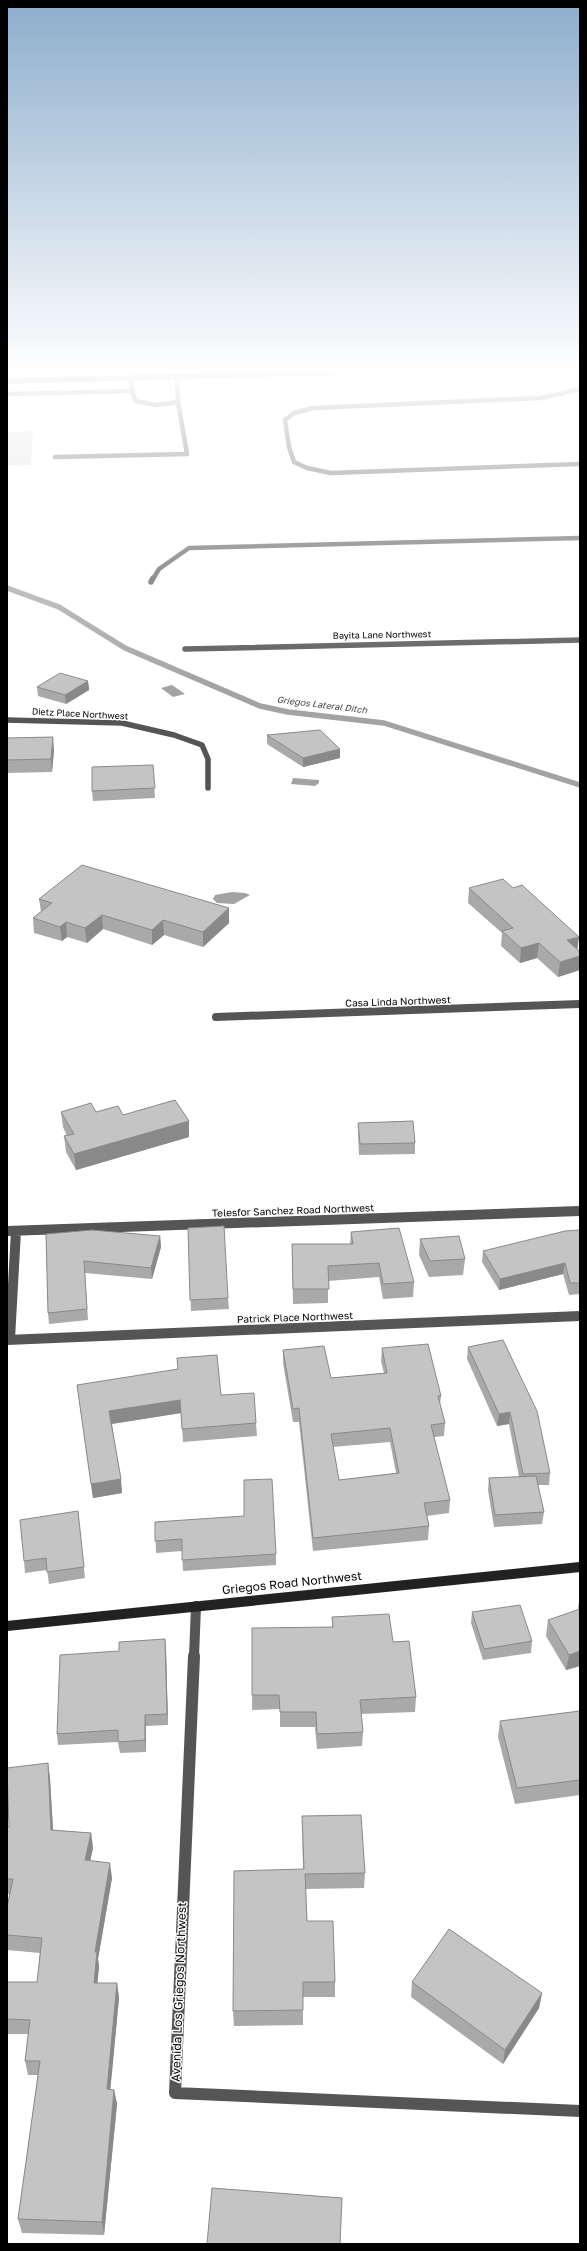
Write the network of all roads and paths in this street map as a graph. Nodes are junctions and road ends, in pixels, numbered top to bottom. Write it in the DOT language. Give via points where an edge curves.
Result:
graph roads {
  1 [pos="580,538"];
  2 [pos="151,582"];
  3 [pos="580,640"];
  4 [pos="185,649"];
  5 [pos="7,720"];
  6 [pos="208,788"];
  7 [pos="580,1004"];
  8 [pos="216,1017"];
  9 [pos="580,1211"];
  10 [pos="11,1231"];
  11 [pos="580,1316"];
  12 [pos="9,1340"];
  13 [pos="580,1567"];
  14 [pos="196,1606"];
  15 [pos="7,1626"];
  16 [pos="580,2111"];
  1 -- 2 [label="street" via="189,548 159,569"];
  3 -- 4 [label="street, Bayita Lane Northwest"];
  5 -- 6 [label="street, Dietz Place Northwest" via="122,724 174,735 202,745 208,759"];
  7 -- 8 [label="street, Casa Linda Northwest"];
  9 -- 10 [label="street, Telesfor Sanchez Road Northwest"];
  10 -- 12 [label="street"];
  11 -- 12 [label="street, Patrick Place Northwest"];
  13 -- 14 [label="main road, Griegos Road Northwest"];
  14 -- 15 [label="main road, Griegos Road Northwest"];
  14 -- 16 [label="street, Avenida Los Griegos Northwest" via="175,2093"];
}
